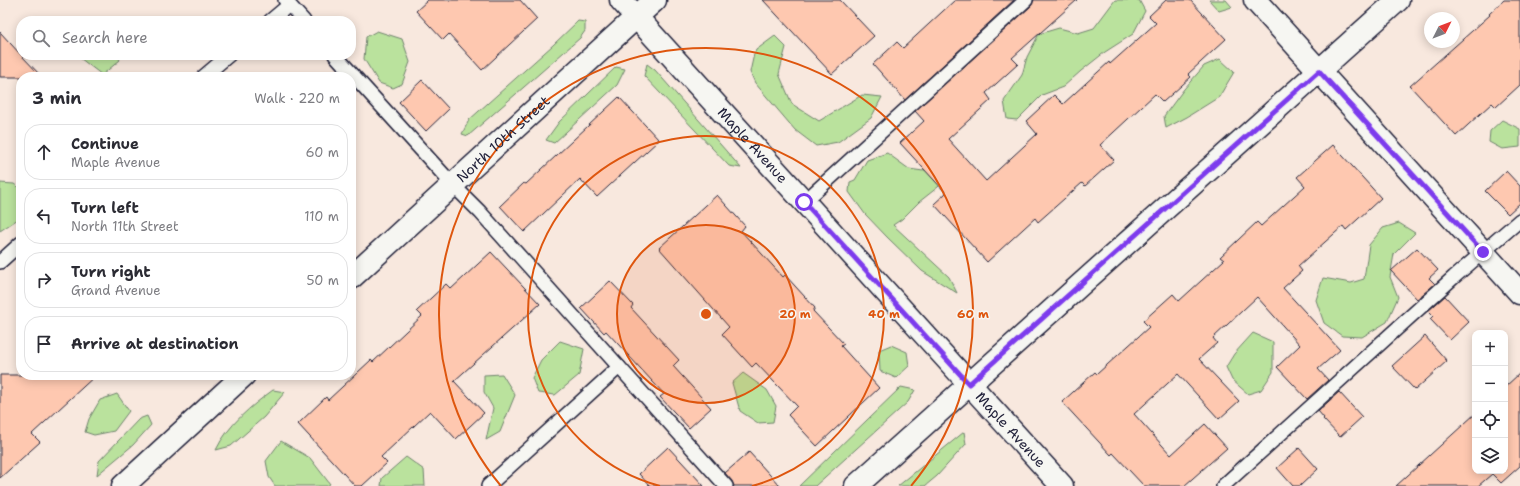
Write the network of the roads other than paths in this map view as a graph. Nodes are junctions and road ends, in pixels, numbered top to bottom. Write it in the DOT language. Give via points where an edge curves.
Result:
graph roads {
  1 [pos="621,0"];
  2 [pos="655,0"];
  3 [pos="1026,0"];
  4 [pos="1255,0"];
  5 [pos="1398,0"];
  6 [pos="287,2"];
  7 [pos="274,16"];
  8 [pos="300,16"];
  9 [pos="636,17"];
  10 [pos="223,60"];
  11 [pos="340,60"];
  12 [pos="1319,71"];
  13 [pos="209,72"];
  14 [pos="350,72"];
  15 [pos="356,78"];
  16 [pos="453,185"];
  17 [pos="804,202"];
  18 [pos="1520,220"];
  19 [pos="16,248"];
  20 [pos="1483,252"];
  21 [pos="0,262"];
  22 [pos="356,273"];
  23 [pos="1520,293"];
  24 [pos="619,367"];
  25 [pos="239,380"];
  26 [pos="969,384"];
  27 [pos="123,486"];
  28 [pos="488,486"];
  29 [pos="726,486"];
  30 [pos="856,486"];
  31 [pos="1062,486"];
  32 [pos="1223,486"];
  1 -- 9 [label="street, Maple Avenue"];
  2 -- 9 [label="street, North 10th Street"];
  3 -- 17 [label="lane"];
  4 -- 12 [label="street"];
  5 -- 12 [label="street"];
  6 -- 7 [label="lane"];
  6 -- 8 [label="lane"];
  9 -- 16 [label="street, North 10th Street"];
  9 -- 17 [label="street, Maple Avenue"];
  10 -- 13 [label="lane"];
  11 -- 14 [label="lane"];
  12 -- 20 [label="street"];
  12 -- 26 [label="street"];
  15 -- 16 [label="lane"];
  16 -- 22 [label="street, North 10th Street"];
  16 -- 24 [label="lane"];
  17 -- 26 [label="street, Maple Avenue"];
  18 -- 20 [label="lane"];
  19 -- 21 [label="lane"];
  20 -- 23 [label="street"];
  20 -- 32 [label="lane"];
  24 -- 28 [label="lane"];
  24 -- 29 [label="lane"];
  25 -- 27 [label="street"];
  26 -- 30 [label="street"];
  26 -- 31 [label="street, Maple Avenue"];
}
